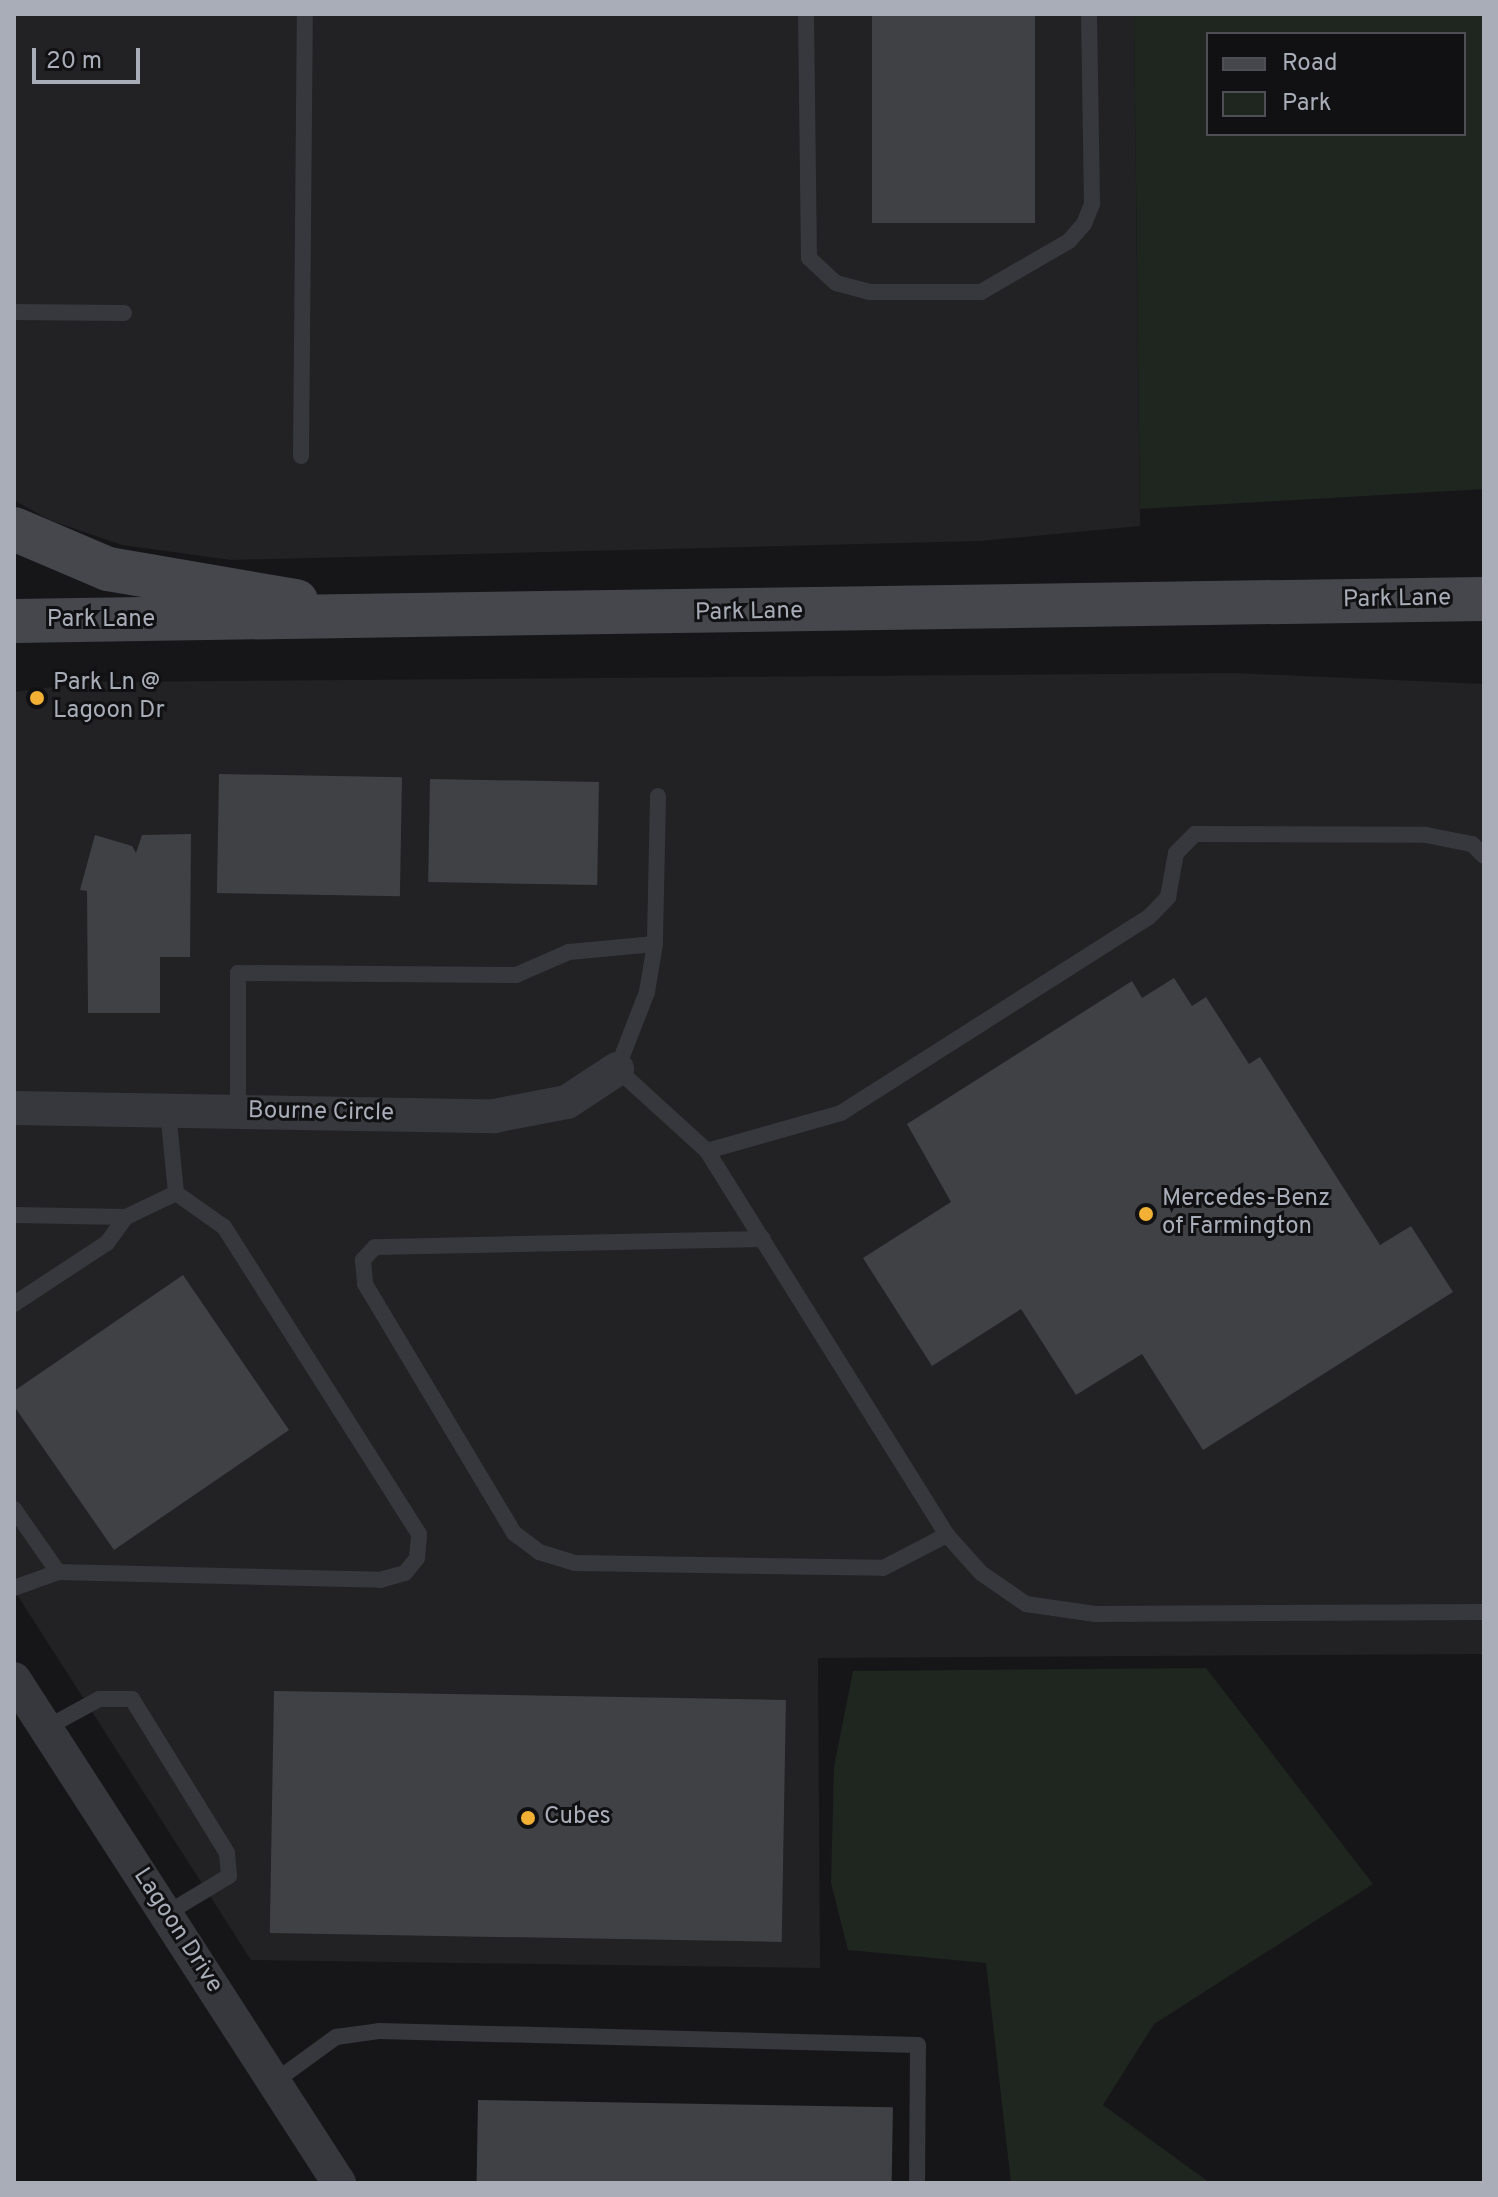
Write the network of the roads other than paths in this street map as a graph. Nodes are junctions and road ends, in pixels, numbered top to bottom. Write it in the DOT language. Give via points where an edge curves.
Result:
graph roads {
  1 [pos="305,14"];
  2 [pos="806,14"];
  3 [pos="1089,14"];
  4 [pos="14,312"];
  5 [pos="124,313"];
  6 [pos="301,456"];
  7 [pos="14,529"];
  8 [pos="1484,599"];
  9 [pos="405,620"];
  10 [pos="14,621"];
  11 [pos="658,796"];
  12 [pos="1484,856"];
  13 [pos="655,944"];
  14 [pos="617,1069"];
  15 [pos="14,1108"];
  16 [pos="168,1111"];
  17 [pos="238,1111"];
  18 [pos="707,1151"];
  19 [pos="176,1193"];
  20 [pos="14,1215"];
  21 [pos="126,1217"];
  22 [pos="763,1239"];
  23 [pos="14,1304"];
  24 [pos="14,1509"];
  25 [pos="947,1535"];
  26 [pos="58,1572"];
  27 [pos="14,1588"];
  28 [pos="1484,1612"];
  29 [pos="14,1679"];
  30 [pos="46,1728"];
  31 [pos="166,1914"];
  32 [pos="274,2082"];
  33 [pos="339,2183"];
  34 [pos="917,2183"];
  1 -- 6 [label="lane"];
  2 -- 3 [label="lane" via="809,258 836,283 869,292 981,292 1069,241 1084,224 1092,204"];
  4 -- 5 [label="lane"];
  7 -- 9 [label="main road" via="108,569"];
  8 -- 9 [label="main road, Park Lane"];
  9 -- 10 [label="main road, Park Lane"];
  11 -- 13 [label="lane"];
  12 -- 18 [label="lane" via="1472,844 1426,835 1195,834 1176,853 1168,897 1149,917 841,1113"];
  13 -- 14 [label="lane" via="647,992"];
  13 -- 17 [label="lane" via="569,952 516,975 238,973"];
  14 -- 17 [label="street, Bourne Circle" via="567,1102 494,1116"];
  14 -- 18 [label="lane"];
  15 -- 16 [label="street, Bourne Circle"];
  16 -- 17 [label="street, Bourne Circle"];
  16 -- 19 [label="lane"];
  18 -- 22 [label="lane"];
  19 -- 21 [label="lane"];
  19 -- 26 [label="lane" via="224,1227 419,1534 417,1558 405,1573 380,1580"];
  20 -- 21 [label="lane"];
  21 -- 23 [label="lane" via="107,1243"];
  22 -- 25 [label="lane"];
  22 -- 25 [label="lane" via="375,1247 363,1260 365,1284 514,1533 539,1552 575,1563 883,1568"];
  24 -- 26 [label="lane"];
  25 -- 28 [label="lane" via="981,1573 1026,1604 1095,1614"];
  26 -- 27 [label="lane"];
  29 -- 30 [label="street, Lagoon Drive"];
  30 -- 31 [label="street, Lagoon Drive"];
  30 -- 31 [label="lane" via="99,1699 132,1699 227,1853 229,1876"];
  31 -- 32 [label="street, Lagoon Drive"];
  32 -- 33 [label="street, Lagoon Drive"];
  32 -- 34 [label="lane" via="336,2037 379,2031 918,2045"];
}
